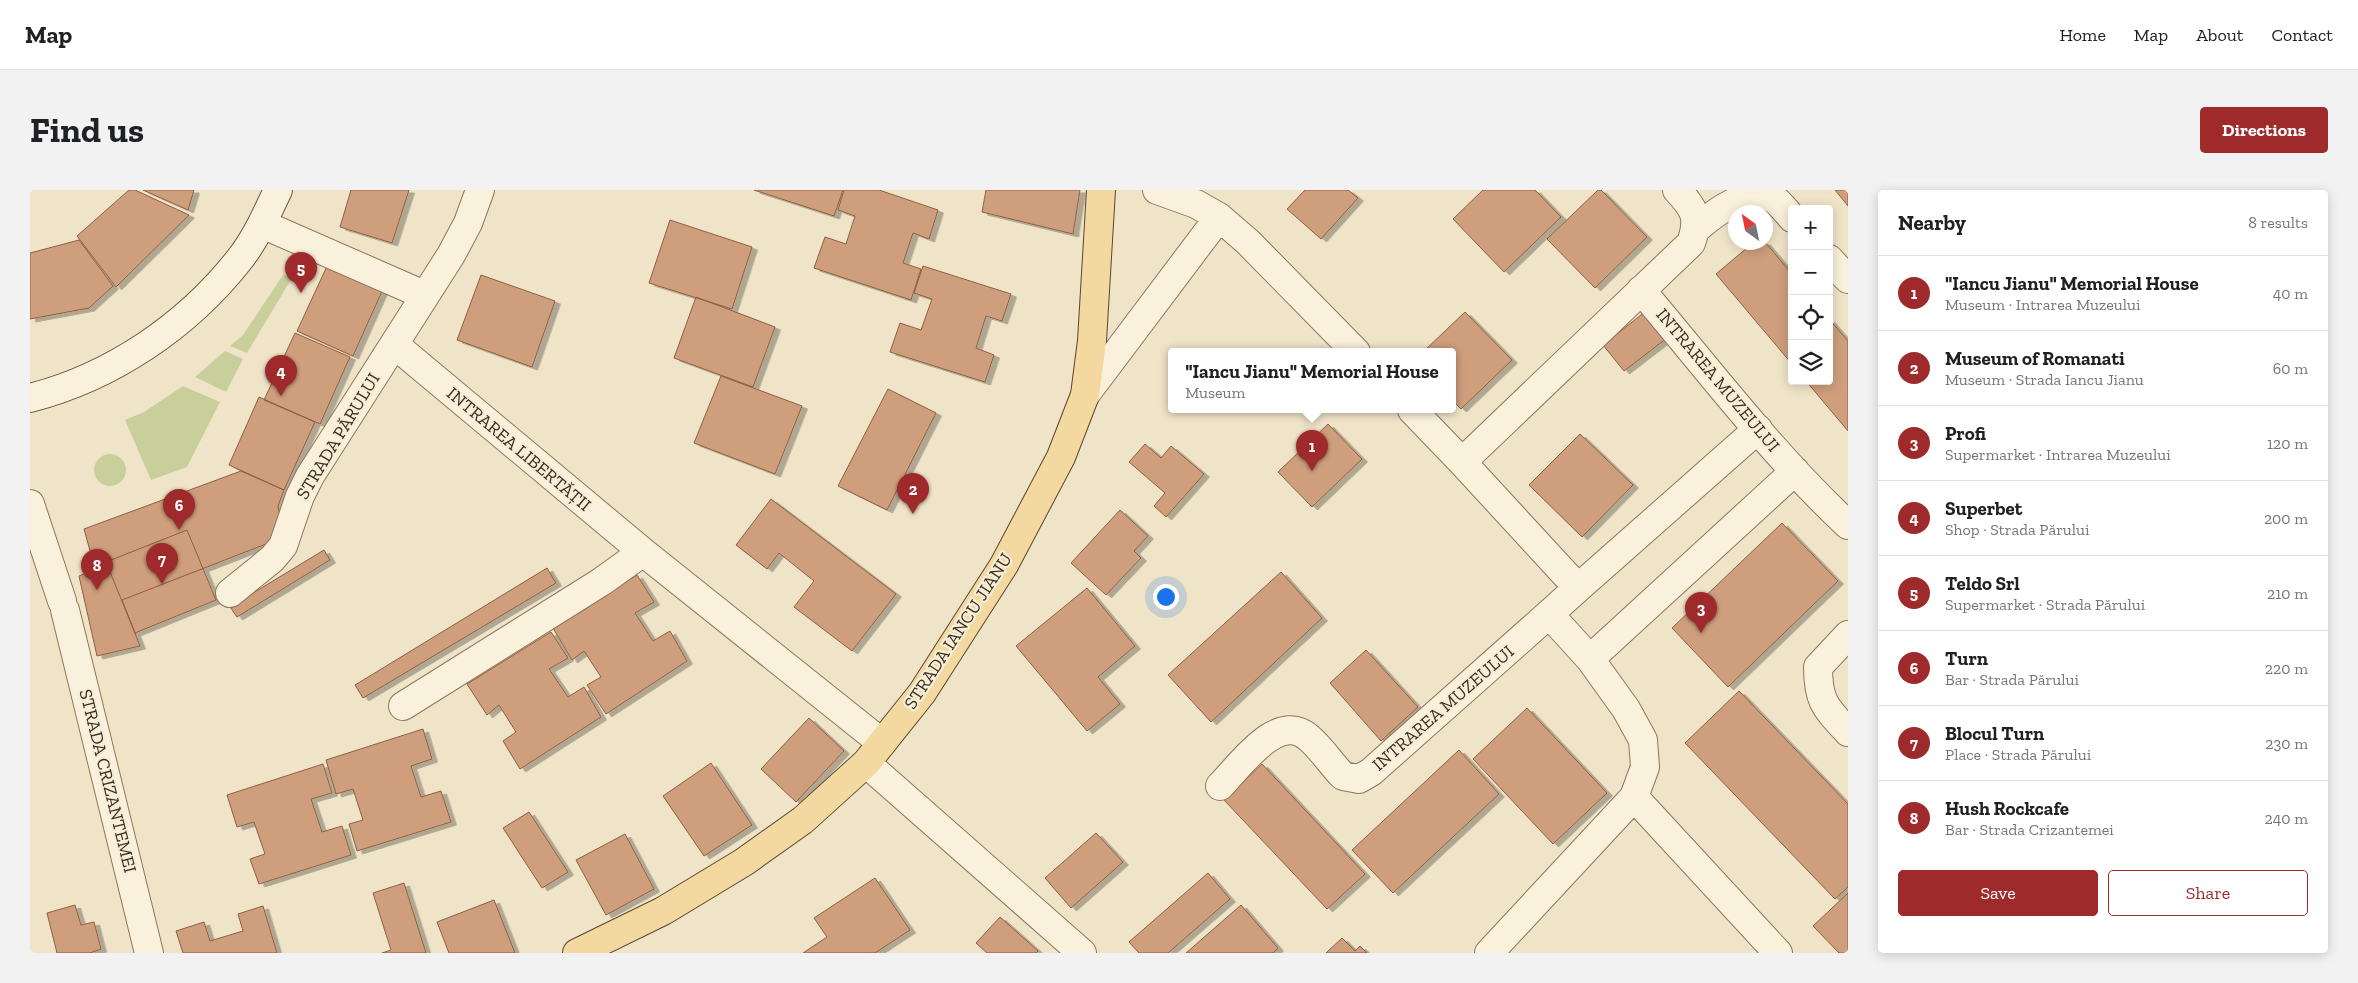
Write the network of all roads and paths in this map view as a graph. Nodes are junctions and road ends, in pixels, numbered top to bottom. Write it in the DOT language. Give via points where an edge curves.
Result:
graph roads {
  1 [pos="278,190"];
  2 [pos="480,190"];
  3 [pos="1101,190"];
  4 [pos="1157,190"];
  5 [pos="1676,190"];
  6 [pos="1788,214"];
  7 [pos="1219,217"];
  8 [pos="262,224"];
  9 [pos="1697,228"];
  10 [pos="1833,262"];
  11 [pos="1848,279"];
  12 [pos="1641,290"];
  13 [pos="424,295"];
  14 [pos="394,345"];
  15 [pos="1352,348"];
  16 [pos="1085,396"];
  17 [pos="30,398"];
  18 [pos="1415,413"];
  19 [pos="1758,429"];
  20 [pos="1462,462"];
  21 [pos="1796,471"];
  22 [pos="30,504"];
  23 [pos="1848,525"];
  24 [pos="643,552"];
  25 [pos="1578,588"];
  26 [pos="230,593"];
  27 [pos="1549,614"];
  28 [pos="1848,635"];
  29 [pos="1590,660"];
  30 [pos="403,706"];
  31 [pos="1848,732"];
  32 [pos="874,753"];
  33 [pos="1220,786"];
  34 [pos="1634,797"];
  35 [pos="149,953"];
  36 [pos="578,953"];
  37 [pos="1082,953"];
  38 [pos="1489,953"];
  39 [pos="1778,953"];
  1 -- 8 [label="street"];
  2 -- 13 [label="street, STRADA PĂRULUI" via="451,255"];
  3 -- 16 [label="main road, STRADA IANCU JIANU" via="1092,340"];
  4 -- 7 [label="street" via="1196,204"];
  5 -- 9 [label="street" via="1694,212"];
  6 -- 9 [label="street" via="1773,197 1747,191 1732,197"];
  7 -- 15 [label="street" via="1248,242"];
  7 -- 16 [label="street, STRADA IANCU JIANU"];
  8 -- 13 [label="street"];
  8 -- 17 [label="street" via="240,259 214,288 179,321 138,352 92,377"];
  9 -- 12 [label="street" via="1691,243"];
  10 -- 11 [label="street"];
  12 -- 19 [label="street, INTRAREA MUZEULUI"];
  12 -- 20 [label="street"];
  13 -- 14 [label="street, STRADA PĂRULUI"];
  14 -- 24 [label="street, INTRAREA LIBERTĂȚII"];
  14 -- 26 [label="street, STRADA PĂRULUI" via="310,476 283,546"];
  16 -- 32 [label="main road, STRADA IANCU JIANU" via="1061,456 1004,565 922,693"];
  18 -- 20 [label="street"];
  19 -- 21 [label="street, INTRAREA MUZEULUI"];
  19 -- 25 [label="street, INTRAREA MUZEULUI"];
  20 -- 25 [label="street"];
  21 -- 23 [label="street, INTRAREA MUZEULUI"];
  21 -- 29 [label="street"];
  22 -- 35 [label="street, STRADA CRIZANTEMEI" via="63,603"];
  24 -- 30 [label="street" via="601,582"];
  24 -- 32 [label="street, INTRAREA LIBERTĂȚII"];
  25 -- 27 [label="street, INTRAREA MUZEULUI"];
  27 -- 29 [label="street"];
  27 -- 33 [label="street, INTRAREA MUZEULUI" via="1372,772 1359,779 1343,776 1309,738 1288,729 1273,734"];
  28 -- 31 [label="street" via="1818,667 1818,689 1825,707"];
  29 -- 34 [label="street" via="1643,740 1645,767"];
  32 -- 36 [label="main road, STRADA IANCU JIANU" via="803,820 744,862 663,911"];
  32 -- 37 [label="street, INTRAREA LIBERTĂȚII"];
  34 -- 38 [label="street"];
  34 -- 39 [label="street"];
}
